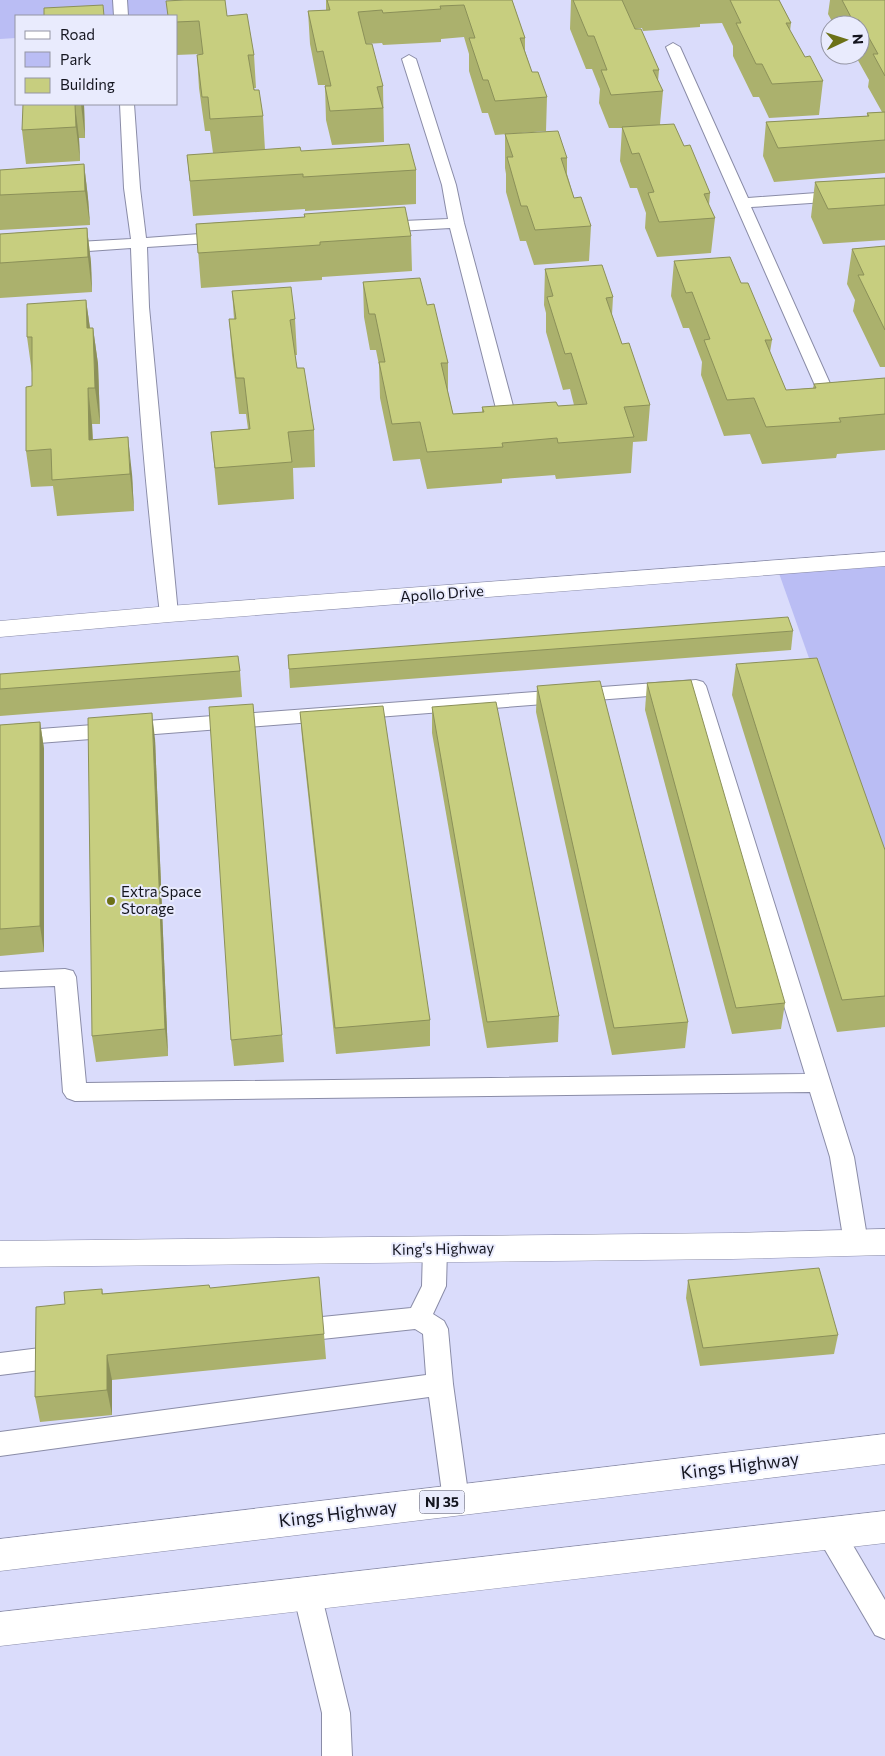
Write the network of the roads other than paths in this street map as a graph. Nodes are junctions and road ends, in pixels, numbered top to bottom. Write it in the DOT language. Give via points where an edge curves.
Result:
graph roads {
  1 [pos="120,0"];
  2 [pos="121,15"];
  3 [pos="673,47"];
  4 [pos="409,59"];
  5 [pos="127,105"];
  6 [pos="885,194"];
  7 [pos="742,203"];
  8 [pos="456,223"];
  9 [pos="367,228"];
  10 [pos="238,236"];
  11 [pos="139,242"];
  12 [pos="50,248"];
  13 [pos="833,409"];
  14 [pos="511,435"];
  15 [pos="885,559"];
  16 [pos="169,614"];
  17 [pos="0,629"];
  18 [pos="0,739"];
  19 [pos="0,980"];
  20 [pos="819,1083"];
  21 [pos="870,1243"];
  22 [pos="435,1249"];
  23 [pos="0,1254"];
  24 [pos="419,1318"];
  25 [pos="322,1328"];
  26 [pos="40,1359"];
  27 [pos="0,1364"];
  28 [pos="440,1384"];
  29 [pos="0,1444"];
  30 [pos="885,1449"];
  31 [pos="456,1500"];
  32 [pos="885,1527"];
  33 [pos="831,1534"];
  34 [pos="0,1554"];
  35 [pos="307,1593"];
  36 [pos="885,1626"];
  37 [pos="0,1629"];
  38 [pos="337,1756"];
  1 -- 2 [label="lane"];
  3 -- 7 [label="lane"];
  4 -- 8 [label="lane" via="449,185"];
  5 -- 11 [label="lane"];
  6 -- 7 [label="lane"];
  7 -- 13 [label="lane"];
  8 -- 9 [label="lane"];
  8 -- 14 [label="lane"];
  10 -- 11 [label="lane"];
  11 -- 12 [label="lane"];
  11 -- 16 [label="lane" via="141,307"];
  15 -- 16 [label="street, Apollo Drive"];
  16 -- 17 [label="street, Apollo Drive"];
  18 -- 20 [label="lane" via="696,686"];
  19 -- 20 [label="lane" via="65,977 75,1092"];
  20 -- 21 [label="lane"];
  21 -- 22 [label="street, King's Highway"];
  22 -- 23 [label="street, King's Highway"];
  22 -- 24 [label="lane" via="434,1286"];
  24 -- 25 [label="lane"];
  24 -- 28 [label="lane" via="435,1329"];
  26 -- 27 [label="lane"];
  28 -- 29 [label="lane"];
  28 -- 31 [label="lane"];
  30 -- 31 [label="street, Kings Highway / NJ 35"];
  31 -- 34 [label="street, Kings Highway / NJ 35"];
  32 -- 33 [label="street"];
  33 -- 35 [label="street"];
  33 -- 36 [label="lane"];
  35 -- 37 [label="street"];
  35 -- 38 [label="lane" via="336,1713"];
}
